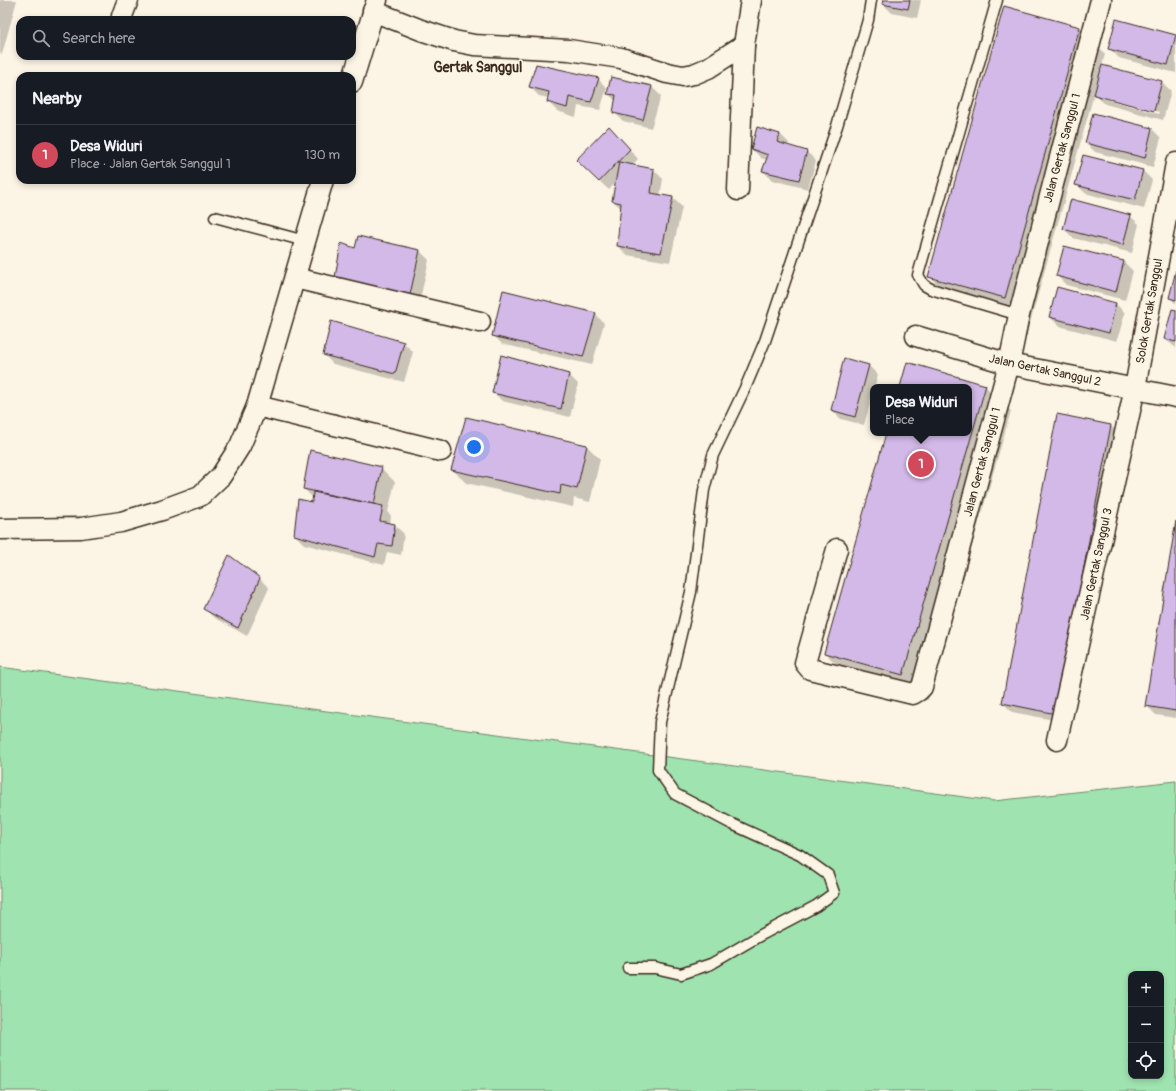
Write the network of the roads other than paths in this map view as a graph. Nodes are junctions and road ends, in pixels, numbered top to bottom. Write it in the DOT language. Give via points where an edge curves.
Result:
graph roads {
  1 [pos="751,0"];
  2 [pos="871,0"];
  3 [pos="996,0"];
  4 [pos="1101,0"];
  5 [pos="375,5"];
  6 [pos="744,45"];
  7 [pos="355,72"];
  8 [pos="1176,163"];
  9 [pos="322,184"];
  10 [pos="738,190"];
  11 [pos="215,217"];
  12 [pos="304,241"];
  13 [pos="295,278"];
  14 [pos="1019,315"];
  15 [pos="480,322"];
  16 [pos="916,336"];
  17 [pos="1009,364"];
  18 [pos="1135,388"];
  19 [pos="1176,397"];
  20 [pos="257,406"];
  21 [pos="441,451"];
  22 [pos="0,529"];
  23 [pos="837,549"];
  24 [pos="1057,740"];
  25 [pos="628,968"];
  1 -- 6 [label="street"];
  2 -- 25 [label="lane" via="868,20 837,126 765,341 713,455 704,490 691,592 660,722 658,770 675,794 800,855 828,875 834,892 816,906 711,964 681,974 655,968"];
  3 -- 14 [label="lane" via="918,275 924,285 931,288"];
  4 -- 14 [label="street, Jalan Gertak Sanggul 1"];
  5 -- 6 [label="street" via="421,30 454,41 474,45 569,50 621,58 683,76 708,68"];
  5 -- 7 [label="street"];
  6 -- 10 [label="street"];
  8 -- 18 [label="street, Solok Gertak Sanggul"];
  9 -- 12 [label="street"];
  11 -- 12 [label="lane"];
  12 -- 13 [label="street"];
  13 -- 15 [label="street"];
  13 -- 20 [label="street"];
  14 -- 17 [label="street, Jalan Gertak Sanggul 1"];
  16 -- 17 [label="street, Jalan Gertak Sanggul 2"];
  17 -- 18 [label="street, Jalan Gertak Sanggul 2"];
  17 -- 23 [label="street, Jalan Gertak Sanggul 1" via="922,687 913,694 810,669 805,663"];
  18 -- 19 [label="street, Jalan Gertak Sanggul 2"];
  18 -- 24 [label="street, Jalan Gertak Sanggul 3"];
  20 -- 21 [label="street"];
  20 -- 22 [label="street" via="240,446 225,470 200,496 121,522 81,528"];
}
